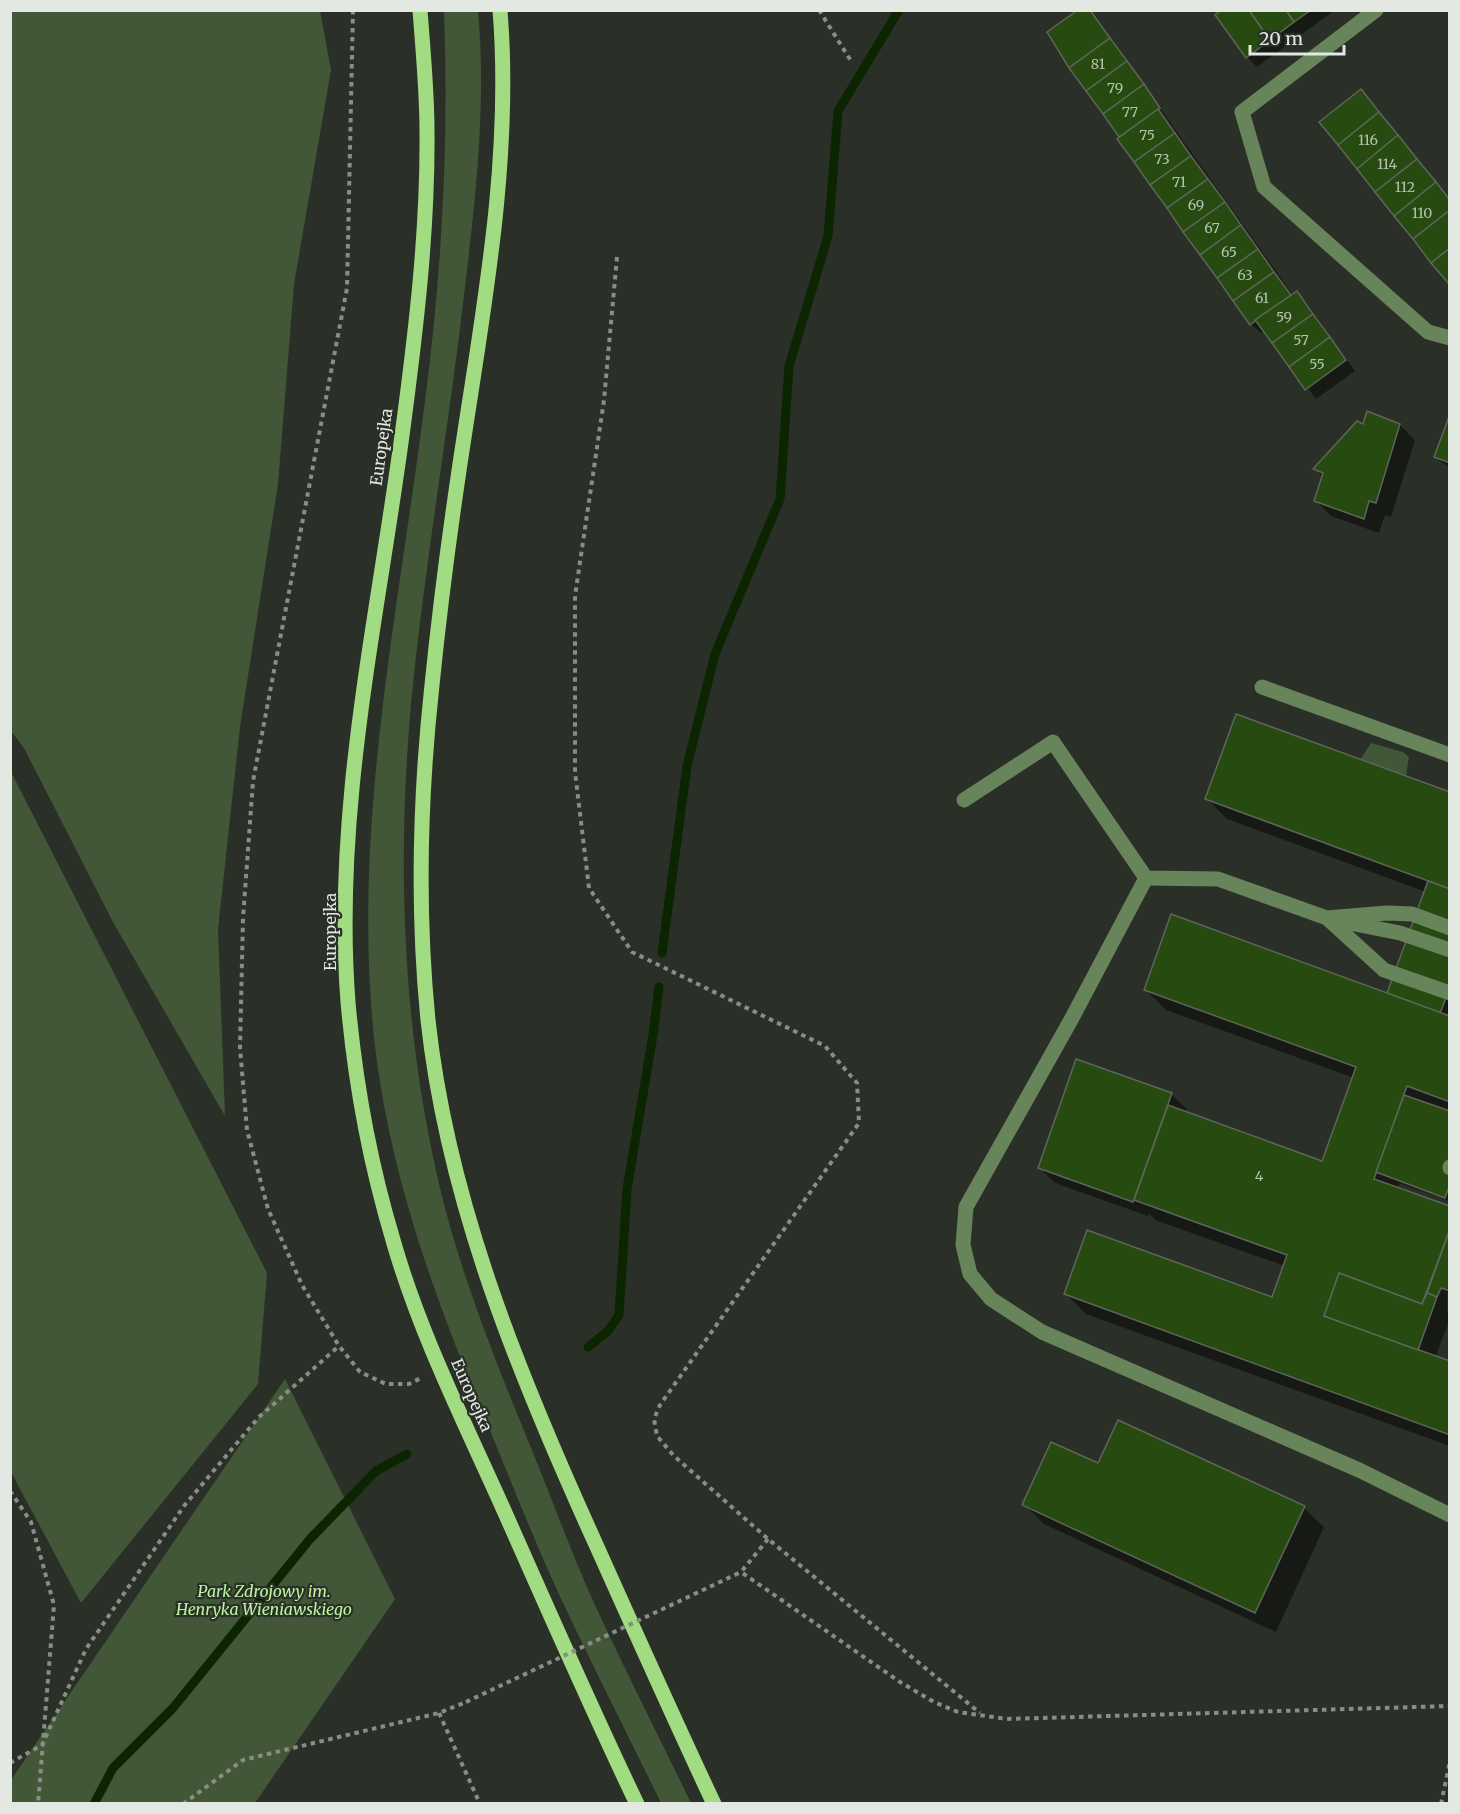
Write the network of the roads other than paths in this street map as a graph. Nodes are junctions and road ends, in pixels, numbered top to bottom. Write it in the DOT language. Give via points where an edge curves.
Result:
graph roads {
  1 [pos="420,10"];
  2 [pos="500,10"];
  3 [pos="1376,10"];
  4 [pos="1449,338"];
  5 [pos="1262,687"];
  6 [pos="1449,754"];
  7 [pos="964,800"];
  8 [pos="1146,878"];
  9 [pos="1327,918"];
  10 [pos="1449,928"];
  11 [pos="1449,950"];
  12 [pos="1449,993"];
  13 [pos="1449,1515"];
  14 [pos="637,1803"];
  15 [pos="714,1803"];
  1 -- 14 [label="main road, Europejka" via="427,129 425,231 403,430 360,722 347,902 348,1000 360,1092 393,1240 441,1370"];
  2 -- 15 [label="main road" via="502,130 497,211 449,545 425,763 422,875 428,1022 453,1157 496,1306 559,1463"];
  3 -- 4 [label="street" via="1242,112 1264,187 1428,332"];
  5 -- 6 [label="street"];
  7 -- 8 [label="street" via="1053,742"];
  8 -- 9 [label="street" via="1218,879"];
  8 -- 13 [label="street" via="966,1207 963,1245 969,1274 991,1299 1042,1332 1359,1470"];
  9 -- 10 [label="street" via="1412,914"];
  9 -- 11 [label="street" via="1400,933"];
  9 -- 12 [label="street" via="1384,970"];
}
